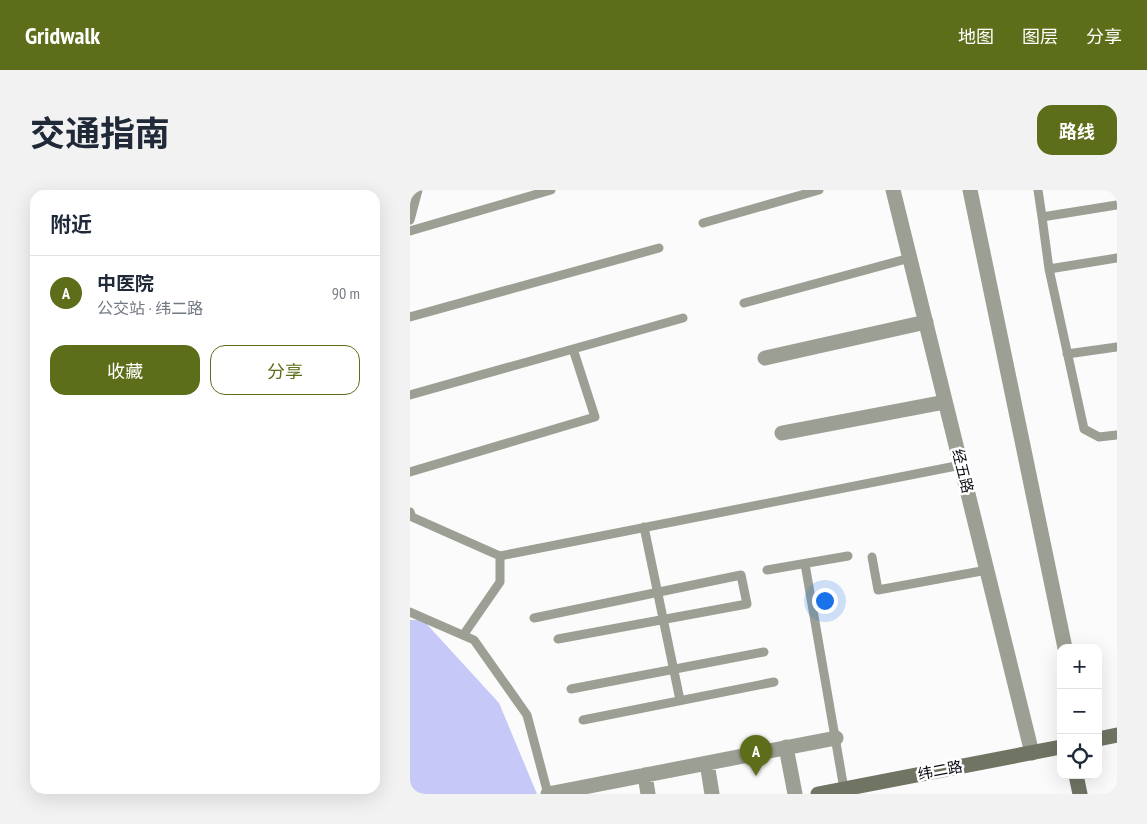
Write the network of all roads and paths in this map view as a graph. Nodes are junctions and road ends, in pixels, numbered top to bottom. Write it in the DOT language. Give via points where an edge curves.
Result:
graph roads {
  1 [pos="418,190"];
  2 [pos="551,190"];
  3 [pos="819,190"];
  4 [pos="893,190"];
  5 [pos="970,190"];
  6 [pos="1038,190"];
  7 [pos="1117,205"];
  8 [pos="1042,217"];
  9 [pos="410,220"];
  10 [pos="703,223"];
  11 [pos="410,231"];
  12 [pos="658,248"];
  13 [pos="910,258"];
  14 [pos="1117,258"];
  15 [pos="1049,269"];
  16 [pos="744,303"];
  17 [pos="410,317"];
  18 [pos="683,318"];
  19 [pos="926,322"];
  20 [pos="1117,346"];
  21 [pos="573,349"];
  22 [pos="1067,354"];
  23 [pos="765,358"];
  24 [pos="410,395"];
  25 [pos="945,402"];
  26 [pos="782,433"];
  27 [pos="1117,435"];
  28 [pos="961,465"];
  29 [pos="410,472"];
  30 [pos="410,512"];
  31 [pos="644,527"];
  32 [pos="500,556"];
  33 [pos="848,556"];
  34 [pos="872,557"];
  35 [pos="804,564"];
  36 [pos="767,570"];
  37 [pos="987,570"];
  38 [pos="657,592"];
  39 [pos="410,612"];
  40 [pos="534,618"];
  41 [pos="663,620"];
  42 [pos="464,634"];
  43 [pos="558,640"];
  44 [pos="1064,644"];
  45 [pos="764,652"];
  46 [pos="674,668"];
  47 [pos="774,682"];
  48 [pos="571,689"];
  49 [pos="680,700"];
  50 [pos="583,720"];
  51 [pos="1117,735"];
  52 [pos="836,738"];
  53 [pos="1102,738"];
  54 [pos="786,747"];
  55 [pos="1057,748"];
  56 [pos="1032,753"];
  57 [pos="706,763"];
  58 [pos="645,775"];
  59 [pos="1077,779"];
  60 [pos="844,789"];
  61 [pos="548,794"];
  62 [pos="648,794"];
  63 [pos="712,794"];
  64 [pos="795,794"];
  65 [pos="818,794"];
  66 [pos="1080,794"];
  1 -- 9 [label="lane"];
  2 -- 11 [label="lane"];
  3 -- 10 [label="lane"];
  4 -- 13 [label="street, 经五路"];
  5 -- 44 [label="street"];
  6 -- 8 [label="lane"];
  7 -- 8 [label="lane"];
  8 -- 15 [label="lane"];
  12 -- 17 [label="lane"];
  13 -- 16 [label="lane"];
  13 -- 19 [label="street, 经五路"];
  14 -- 15 [label="lane"];
  15 -- 22 [label="lane"];
  18 -- 21 [label="lane"];
  19 -- 23 [label="street"];
  19 -- 25 [label="street, 经五路"];
  20 -- 22 [label="lane"];
  21 -- 24 [label="lane"];
  21 -- 29 [label="lane" via="595,418"];
  22 -- 27 [label="lane" via="1084,429 1099,438"];
  25 -- 26 [label="street"];
  25 -- 28 [label="street, 经五路"];
  28 -- 31 [label="lane"];
  28 -- 37 [label="street, 经五路"];
  30 -- 32 [label="lane" via="412,517"];
  31 -- 32 [label="lane"];
  31 -- 38 [label="lane"];
  32 -- 42 [label="lane" via="500,582"];
  33 -- 35 [label="lane"];
  34 -- 37 [label="lane" via="878,590"];
  35 -- 36 [label="lane"];
  35 -- 52 [label="lane"];
  37 -- 56 [label="street, 经五路"];
  38 -- 40 [label="lane"];
  38 -- 41 [label="lane"];
  38 -- 41 [label="lane" via="741,575 747,604"];
  39 -- 42 [label="lane"];
  41 -- 43 [label="lane"];
  41 -- 46 [label="lane"];
  42 -- 61 [label="lane" via="474,640 527,714"];
  45 -- 46 [label="lane"];
  46 -- 48 [label="lane"];
  46 -- 49 [label="lane"];
  47 -- 49 [label="lane"];
  49 -- 50 [label="lane"];
  51 -- 53 [label="main road"];
  52 -- 54 [label="street"];
  52 -- 60 [label="lane"];
  54 -- 57 [label="street"];
  54 -- 64 [label="street"];
  55 -- 56 [label="main road, 纬二路"];
  56 -- 60 [label="main road, 纬二路"];
  57 -- 58 [label="street"];
  57 -- 63 [label="street"];
  58 -- 61 [label="street"];
  58 -- 62 [label="street"];
  59 -- 66 [label="main road"];
  60 -- 65 [label="main road, 纬二路"];
}
